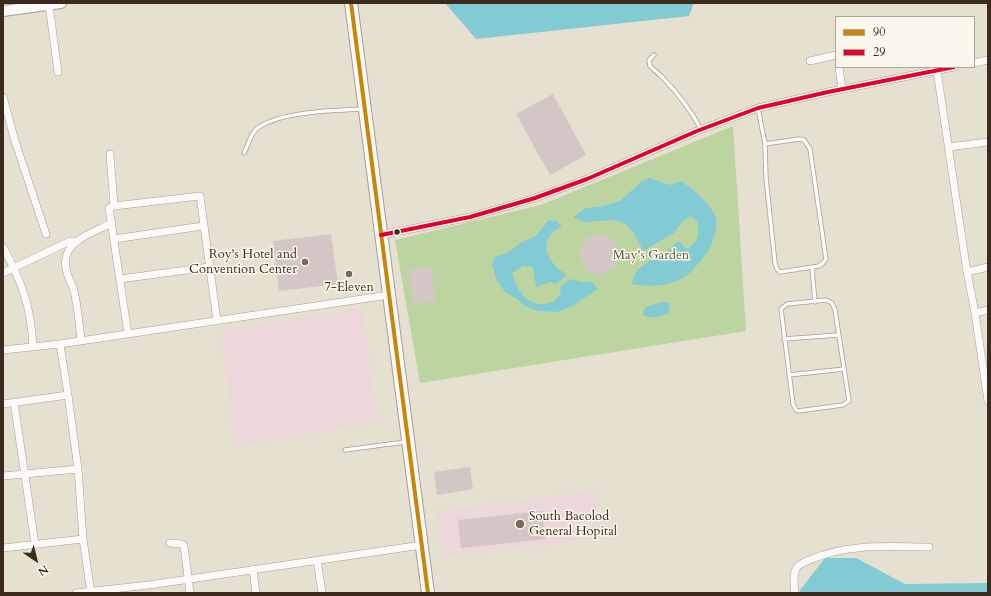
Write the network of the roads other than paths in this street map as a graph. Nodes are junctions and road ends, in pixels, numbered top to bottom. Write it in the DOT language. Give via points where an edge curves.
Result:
graph roads {
  1 [pos="60,3"];
  2 [pos="350,3"];
  3 [pos="49,5"];
  4 [pos="3,11"];
  5 [pos="654,55"];
  6 [pos="835,55"];
  7 [pos="988,60"];
  8 [pos="810,61"];
  9 [pos="975,63"];
  10 [pos="839,68"];
  11 [pos="950,68"];
  12 [pos="937,71"];
  13 [pos="58,72"];
  14 [pos="842,89"];
  15 [pos="3,97"];
  16 [pos="758,108"];
  17 [pos="365,109"];
  18 [pos="5,112"];
  19 [pos="702,129"];
  20 [pos="988,142"];
  21 [pos="765,144"];
  22 [pos="949,147"];
  23 [pos="244,153"];
  24 [pos="110,154"];
  25 [pos="114,206"];
  26 [pos="112,223"];
  27 [pos="203,226"];
  28 [pos="46,234"];
  29 [pos="382,235"];
  30 [pos="114,239"];
  31 [pos="75,241"];
  32 [pos="3,247"];
  33 [pos="14,267"];
  34 [pos="209,267"];
  35 [pos="988,267"];
  36 [pos="812,268"];
  37 [pos="967,272"];
  38 [pos="3,273"];
  39 [pos="120,279"];
  40 [pos="389,295"];
  41 [pos="815,302"];
  42 [pos="988,310"];
  43 [pos="975,313"];
  44 [pos="217,321"];
  45 [pos="128,334"];
  46 [pos="838,335"];
  47 [pos="784,339"];
  48 [pos="81,340"];
  49 [pos="60,344"];
  50 [pos="33,347"];
  51 [pos="3,350"];
  52 [pos="985,356"];
  53 [pos="844,369"];
  54 [pos="789,375"];
  55 [pos="68,395"];
  56 [pos="988,398"];
  57 [pos="988,401"];
  58 [pos="14,402"];
  59 [pos="3,404"];
  60 [pos="408,442"];
  61 [pos="345,450"];
  62 [pos="78,469"];
  63 [pos="25,474"];
  64 [pos="3,476"];
  65 [pos="83,539"];
  66 [pos="170,543"];
  67 [pos="35,544"];
  68 [pos="422,545"];
  69 [pos="929,547"];
  70 [pos="3,548"];
  71 [pos="318,560"];
  72 [pos="253,569"];
  73 [pos="188,579"];
  74 [pos="91,592"];
  75 [pos="76,593"];
  76 [pos="190,593"];
  77 [pos="256,593"];
  78 [pos="322,593"];
  79 [pos="428,593"];
  80 [pos="795,593"];
  1 -- 3 [label="street"];
  2 -- 17 [label="main road"];
  3 -- 4 [label="street"];
  3 -- 13 [label="street"];
  5 -- 19 [label="lane" via="650,60 650,66 662,77"];
  6 -- 8 [label="street"];
  7 -- 9 [label="street"];
  10 -- 14 [label="street"];
  11 -- 12 [label="street"];
  12 -- 14 [label="street"];
  12 -- 22 [label="street"];
  14 -- 16 [label="street"];
  15 -- 18 [label="street"];
  16 -- 19 [label="street"];
  16 -- 21 [label="lane"];
  17 -- 23 [label="lane" via="289,115 259,127"];
  17 -- 29 [label="main road"];
  18 -- 28 [label="street"];
  19 -- 29 [label="street" via="587,179 534,198 470,217"];
  20 -- 22 [label="street"];
  21 -- 36 [label="lane" via="766,178 777,269 784,272"];
  21 -- 36 [label="lane" via="799,139 804,140 810,149 826,259"];
  22 -- 37 [label="street"];
  24 -- 25 [label="street"];
  25 -- 26 [label="street" via="109,208"];
  25 -- 27 [label="street" via="200,196"];
  26 -- 30 [label="street"];
  26 -- 31 [label="street"];
  27 -- 30 [label="street"];
  27 -- 34 [label="street"];
  29 -- 40 [label="main road"];
  30 -- 39 [label="street"];
  31 -- 33 [label="street"];
  31 -- 48 [label="street" via="66,253 65,267 74,290"];
  32 -- 33 [label="street"];
  33 -- 38 [label="street"];
  33 -- 50 [label="street" via="27,302"];
  34 -- 39 [label="street"];
  34 -- 44 [label="street"];
  35 -- 37 [label="street"];
  36 -- 41 [label="lane"];
  37 -- 43 [label="street"];
  39 -- 45 [label="street"];
  40 -- 44 [label="street"];
  40 -- 60 [label="main road"];
  41 -- 46 [label="lane" via="826,300 832,303"];
  41 -- 47 [label="lane" via="787,304 782,307 780,312"];
  42 -- 43 [label="street"];
  43 -- 52 [label="street"];
  44 -- 45 [label="street"];
  45 -- 48 [label="street"];
  46 -- 47 [label="lane"];
  46 -- 53 [label="lane"];
  47 -- 54 [label="lane"];
  48 -- 49 [label="street"];
  49 -- 50 [label="street"];
  49 -- 55 [label="street"];
  50 -- 51 [label="street"];
  52 -- 56 [label="street"];
  53 -- 54 [label="lane"];
  53 -- 54 [label="lane" via="849,401 842,405 802,411 795,408"];
  55 -- 58 [label="street"];
  55 -- 62 [label="street"];
  56 -- 57 [label="street"];
  58 -- 59 [label="street"];
  58 -- 63 [label="street"];
  60 -- 61 [label="lane"];
  60 -- 68 [label="main road"];
  62 -- 63 [label="street"];
  62 -- 65 [label="street"];
  63 -- 64 [label="street"];
  63 -- 67 [label="street"];
  65 -- 67 [label="street"];
  65 -- 74 [label="street"];
  66 -- 73 [label="street" via="184,546"];
  67 -- 70 [label="street"];
  68 -- 71 [label="street"];
  68 -- 79 [label="main road"];
  69 -- 80 [label="street" via="859,547 820,556 798,567 795,573"];
  71 -- 72 [label="street"];
  71 -- 78 [label="street"];
  72 -- 73 [label="street"];
  72 -- 77 [label="street"];
  73 -- 74 [label="street"];
  73 -- 76 [label="street"];
  74 -- 75 [label="street"];
}
